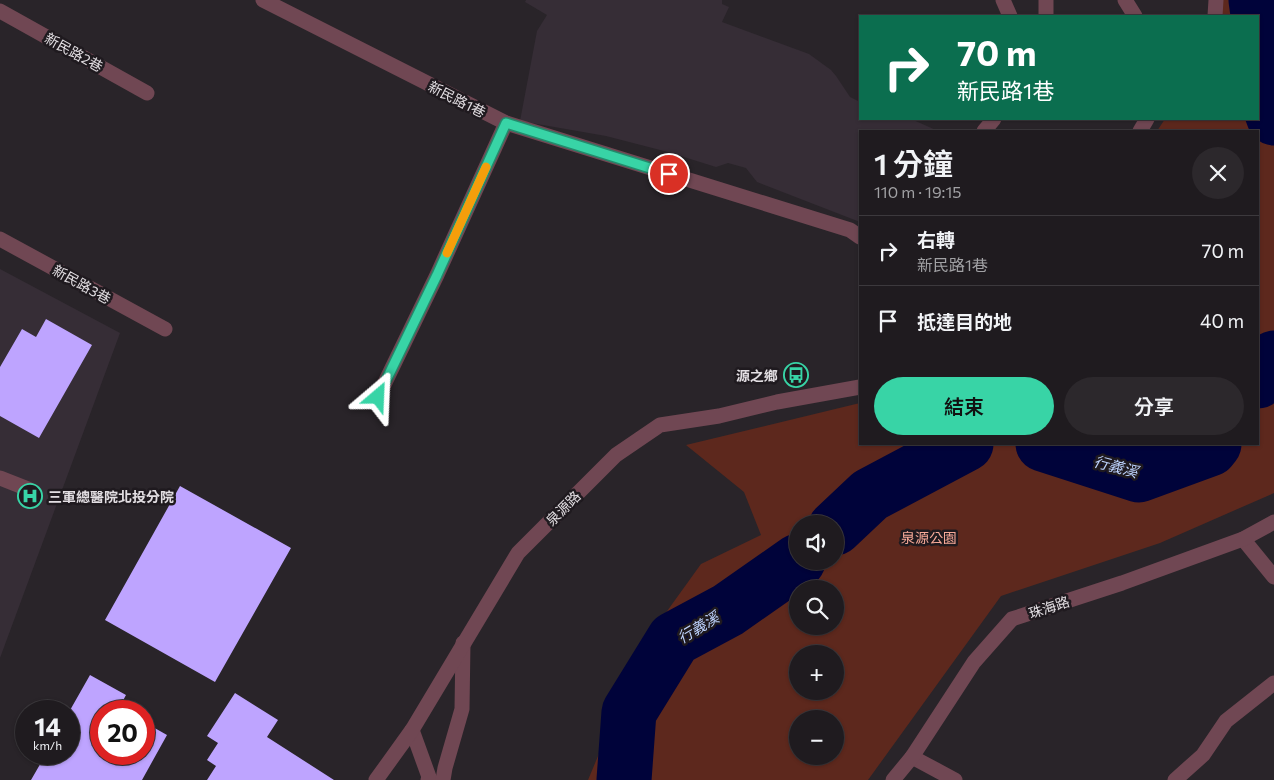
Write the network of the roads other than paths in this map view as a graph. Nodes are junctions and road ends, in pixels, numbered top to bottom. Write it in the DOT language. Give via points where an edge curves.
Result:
graph roads {
  1 [pos="263,0"];
  2 [pos="1004,0"];
  3 [pos="1046,0"];
  4 [pos="1125,0"];
  5 [pos="1216,0"];
  6 [pos="0,11"];
  7 [pos="1010,15"];
  8 [pos="1046,15"];
  9 [pos="1134,15"];
  10 [pos="1215,15"];
  11 [pos="148,94"];
  12 [pos="993,120"];
  13 [pos="506,123"];
  14 [pos="985,130"];
  15 [pos="859,236"];
  16 [pos="0,239"];
  17 [pos="165,329"];
  18 [pos="859,387"];
  19 [pos="378,397"];
  20 [pos="0,478"];
  21 [pos="28,489"];
  22 [pos="1274,522"];
  23 [pos="1243,539"];
  24 [pos="1274,577"];
  25 [pos="463,644"];
  26 [pos="1274,683"];
  27 [pos="412,730"];
  28 [pos="912,757"];
  29 [pos="376,780"];
  30 [pos="428,780"];
  31 [pos="443,780"];
  32 [pos="892,780"];
  33 [pos="955,780"];
  34 [pos="1175,780"];
  1 -- 13 [label="street, 新民路1巷"];
  2 -- 7 [label="street"];
  3 -- 8 [label="street"];
  4 -- 9 [label="street"];
  5 -- 10 [label="street"];
  6 -- 11 [label="street, 新民路2巷"];
  12 -- 14 [label="street"];
  13 -- 15 [label="street, 新民路1巷" via="850,230"];
  13 -- 19 [label="street"];
  16 -- 17 [label="street, 新民路3巷"];
  18 -- 25 [label="street, 泉源路" via="660,425 616,455 518,553"];
  20 -- 21 [label="street"];
  22 -- 23 [label="street, 珠海路"];
  23 -- 24 [label="street"];
  23 -- 28 [label="street, 珠海路" via="1012,619 974,662"];
  25 -- 27 [label="street, 泉源路"];
  25 -- 31 [label="street" via="462,709"];
  26 -- 34 [label="street" via="1226,721 1204,754"];
  27 -- 29 [label="street, 泉源路"];
  27 -- 30 [label="street"];
  28 -- 32 [label="street, 珠海路"];
  28 -- 33 [label="street"];
}
